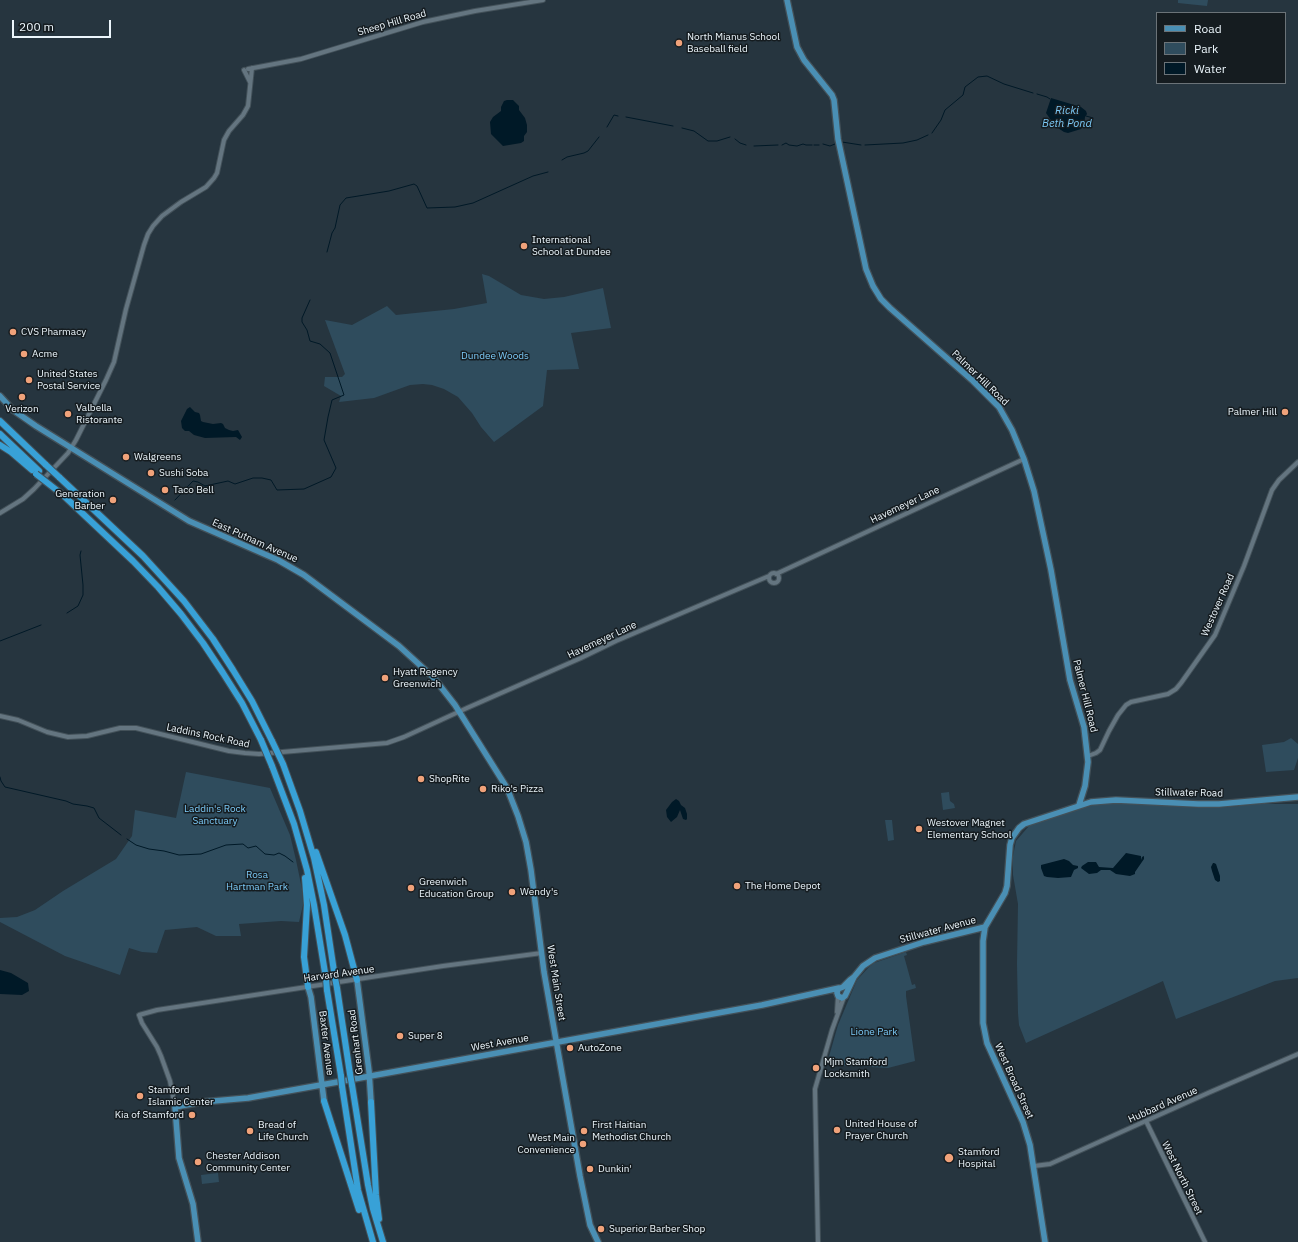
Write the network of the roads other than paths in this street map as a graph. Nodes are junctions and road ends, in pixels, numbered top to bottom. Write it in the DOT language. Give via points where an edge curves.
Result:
graph roads {
  1 [pos="543,0"];
  2 [pos="786,0"];
  3 [pos="248,69"];
  4 [pos="250,83"];
  5 [pos="0,396"];
  6 [pos="0,416"];
  7 [pos="0,420"];
  8 [pos="0,434"];
  9 [pos="21,440"];
  10 [pos="0,445"];
  11 [pos="72,447"];
  12 [pos="1024,459"];
  13 [pos="1298,462"];
  14 [pos="38,473"];
  15 [pos="0,513"];
  16 [pos="793,566"];
  17 [pos="776,574"];
  18 [pos="769,576"];
  19 [pos="778,579"];
  20 [pos="771,582"];
  21 [pos="752,583"];
  22 [pos="459,711"];
  23 [pos="0,716"];
  24 [pos="474,736"];
  25 [pos="1088,756"];
  26 [pos="1298,797"];
  27 [pos="1079,805"];
  28 [pos="300,812"];
  29 [pos="297,835"];
  30 [pos="985,926"];
  31 [pos="542,954"];
  32 [pos="357,980"];
  33 [pos="308,987"];
  34 [pos="841,992"];
  35 [pos="557,1042"];
  36 [pos="1298,1054"];
  37 [pos="369,1076"];
  38 [pos="322,1085"];
  39 [pos="324,1101"];
  40 [pos="371,1102"];
  41 [pos="175,1107"];
  42 [pos="1146,1121"];
  43 [pos="1034,1166"];
  44 [pos="198,1242"];
  45 [pos="372,1242"];
  46 [pos="383,1242"];
  47 [pos="598,1242"];
  48 [pos="818,1242"];
  49 [pos="1045,1242"];
  50 [pos="1205,1242"];
  1 -- 3 [label="street, Sheep Hill Road" via="423,22 302,59"];
  2 -- 12 [label="main road, Palmer Hill Road" via="800,53 834,100 838,139 866,270 872,286 890,308 999,407"];
  3 -- 4 [label="street"];
  3 -- 4 [label="street"];
  4 -- 11 [label="street" via="248,106 224,140 217,173 212,181 163,215 148,234 113,365"];
  5 -- 11 [label="main road, East Putnam Avenue" via="19,415"];
  6 -- 9 [label="highway"];
  7 -- 9 [label="highway"];
  8 -- 14 [label="highway"];
  9 -- 28 [label="highway, bridge" via="137,550 176,592 213,639 240,680 272,740"];
  10 -- 14 [label="highway"];
  11 -- 15 [label="street" via="28,495"];
  11 -- 22 [label="main road, East Putnam Avenue" via="189,521 278,560 304,575 400,646 434,678"];
  12 -- 16 [label="street, Havemeyer Lane"];
  12 -- 25 [label="main road, Palmer Hill Road" via="1034,491 1054,583 1067,667 1084,727"];
  13 -- 25 [label="street, Westover Road" via="1272,490 1215,635 1181,684 1168,694 1126,705 1100,750"];
  14 -- 29 [label="highway, bridge" via="129,557 166,596 203,643 230,682 261,740"];
  16 -- 17 [label="street, Havemeyer Lane"];
  16 -- 19 [label="street, Havemeyer Lane"];
  17 -- 18 [label="street"];
  17 -- 19 [label="street"];
  18 -- 20 [label="street"];
  18 -- 21 [label="street, Havemeyer Lane"];
  19 -- 20 [label="street" via="776,583"];
  20 -- 21 [label="street, Havemeyer Lane"];
  21 -- 22 [label="street, Havemeyer Lane"];
  22 -- 23 [label="street, Laddins Rock Road" via="404,738 387,743 255,754 234,752 136,728 68,737"];
  22 -- 24 [label="main road, East Putnam Avenue"];
  24 -- 31 [label="main road, West Main Street" via="504,782 518,816 531,870"];
  25 -- 27 [label="main road, Palmer Hill Road" via="1086,781"];
  26 -- 27 [label="main road, Stillwater Road" via="1219,804 1116,800"];
  27 -- 30 [label="main road, Stillwater Avenue" via="1024,824 1014,833 1010,845 1005,893"];
  28 -- 32 [label="highway" via="345,935"];
  28 -- 46 [label="highway, bridge" via="320,882 368,1185"];
  29 -- 33 [label="highway" via="307,898 304,957"];
  29 -- 45 [label="highway, bridge" via="313,899 357,1184"];
  30 -- 34 [label="main road, Stillwater Avenue" via="875,958 863,966"];
  30 -- 43 [label="main road, West Broad Street" via="982,941 984,1030 1023,1122"];
  31 -- 32 [label="street, Harvard Avenue"];
  31 -- 35 [label="main road, West Main Street"];
  32 -- 33 [label="street, Harvard Avenue"];
  32 -- 37 [label="main road, Grenhart Road"];
  33 -- 38 [label="main road, Baxter Avenue"];
  33 -- 41 [label="street, Harvard Avenue" via="139,1015 161,1056 170,1080"];
  34 -- 35 [label="main road, West Avenue" via="827,992"];
  34 -- 48 [label="street, Stillwater Avenue" via="815,1090"];
  35 -- 37 [label="main road, West Avenue"];
  35 -- 47 [label="main road, West Main Street" via="590,1223"];
  36 -- 42 [label="street, Hubbard Avenue"];
  37 -- 38 [label="main road, West Avenue"];
  37 -- 40 [label="main road, Grenhart Road"];
  38 -- 39 [label="main road, Baxter Avenue"];
  38 -- 41 [label="main road, West Avenue"];
  39 -- 45 [label="highway" via="362,1220"];
  40 -- 46 [label="highway" via="376,1195"];
  41 -- 44 [label="main road" via="179,1158 192,1201"];
  42 -- 43 [label="street, Hubbard Avenue" via="1050,1164"];
  42 -- 50 [label="street, West North Street"];
  43 -- 49 [label="main road, West Broad Street"];
}
